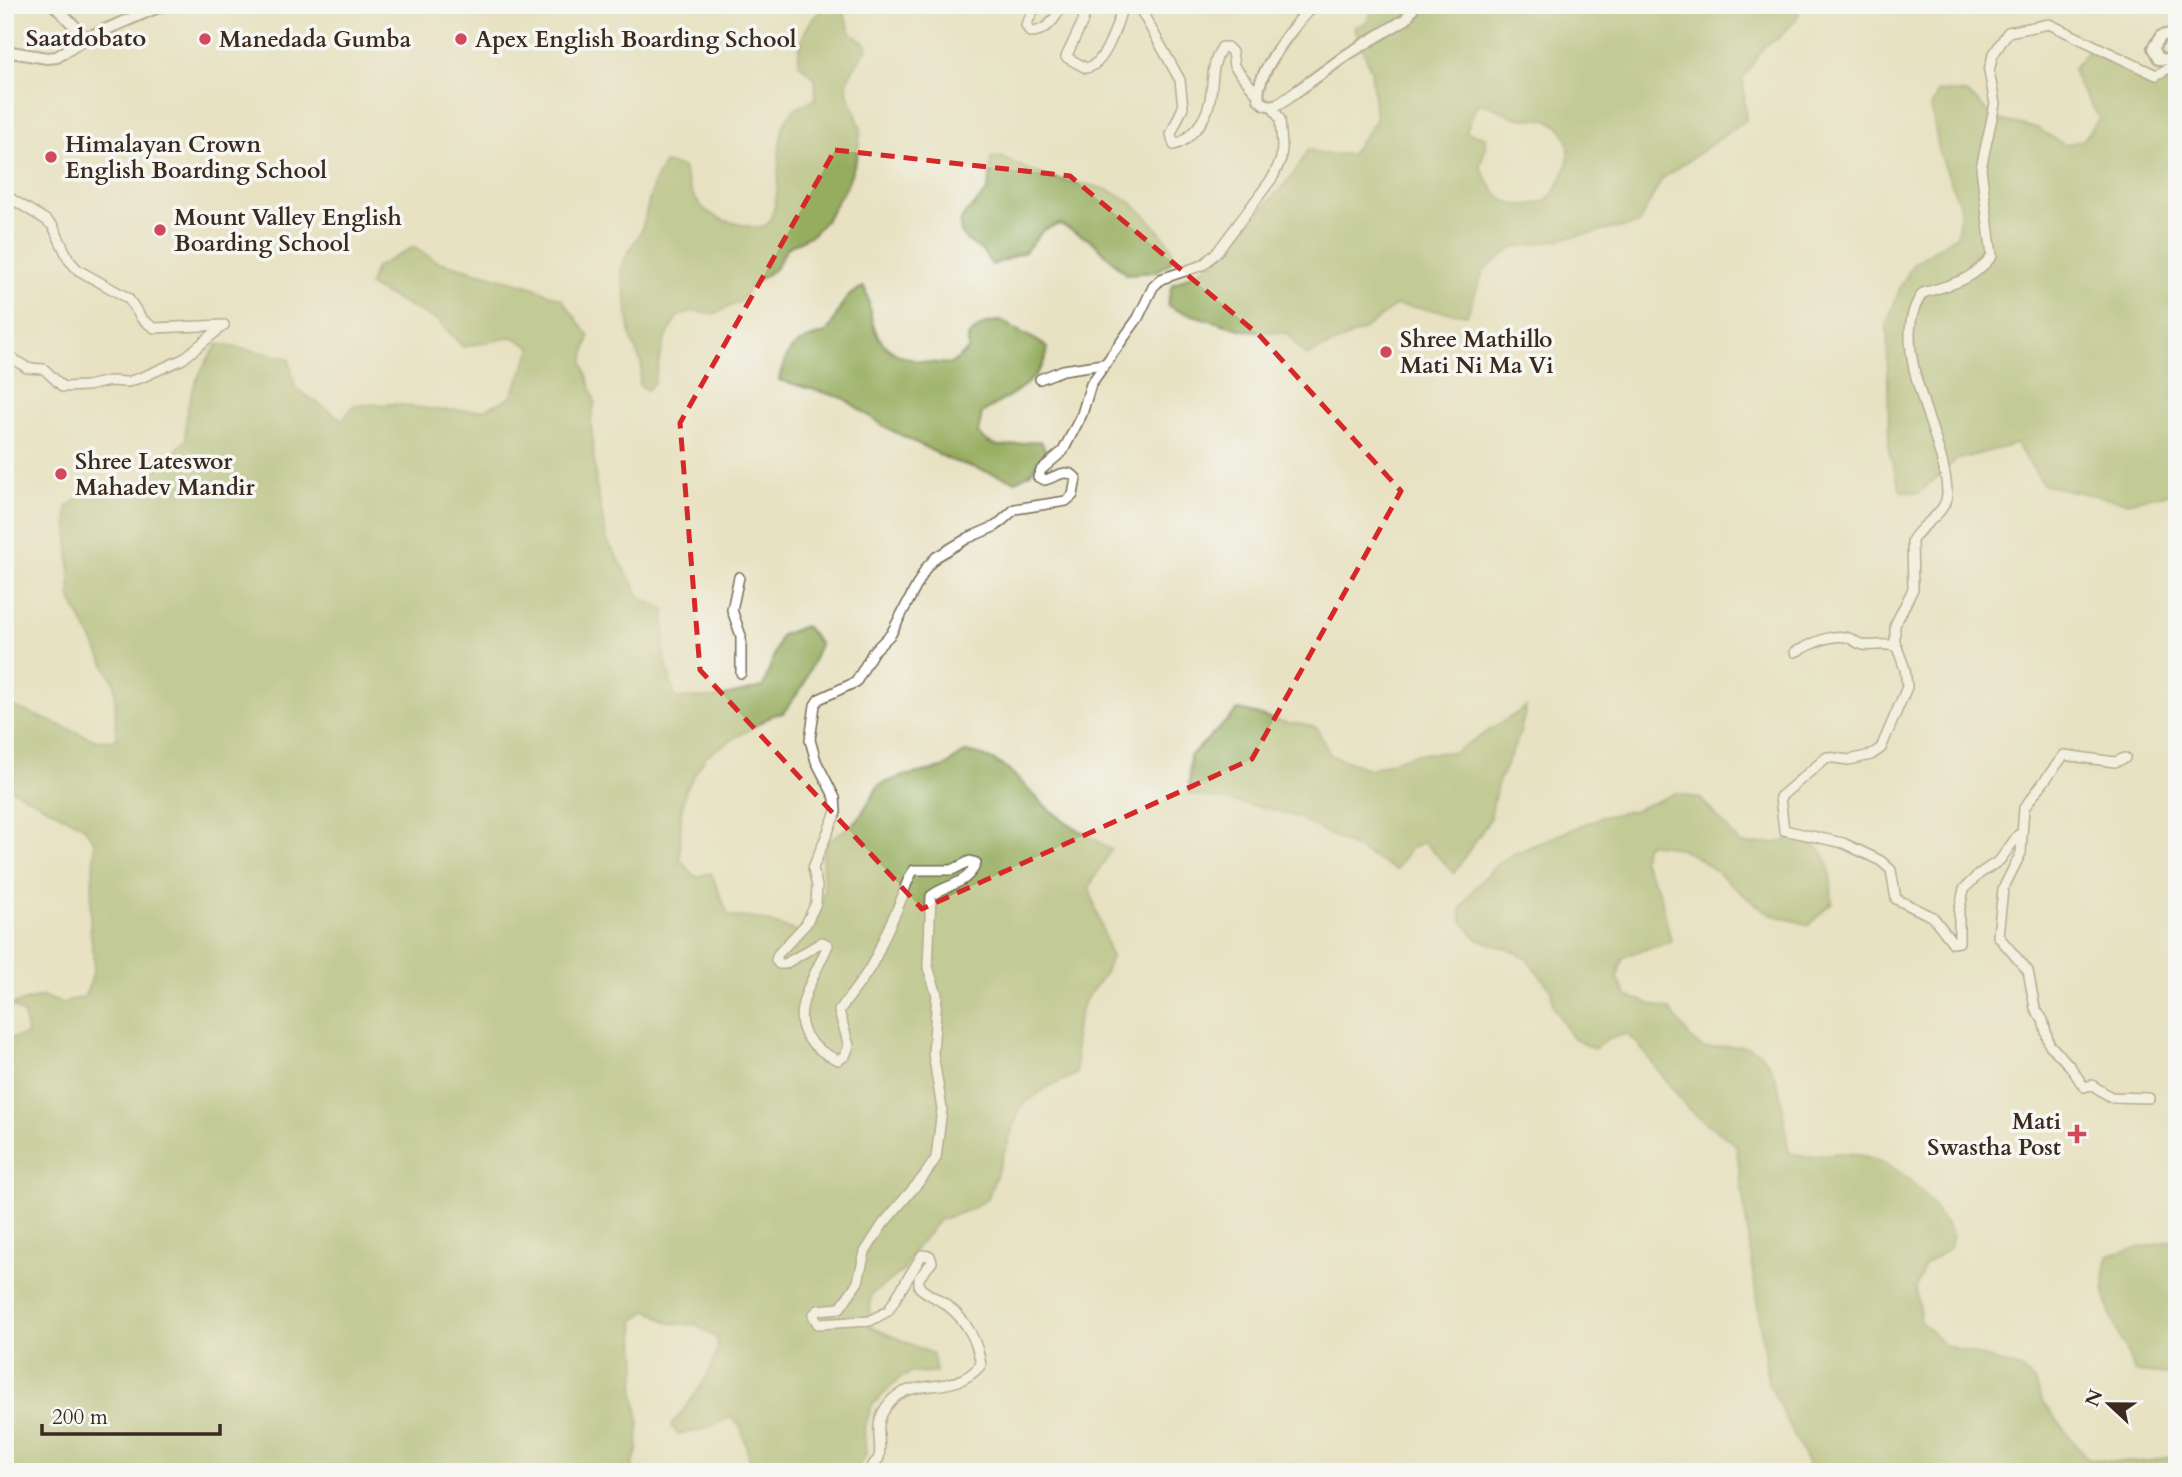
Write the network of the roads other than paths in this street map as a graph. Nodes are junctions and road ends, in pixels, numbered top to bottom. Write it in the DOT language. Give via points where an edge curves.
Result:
graph roads {
  1 [pos="54,5"];
  2 [pos="163,5"];
  3 [pos="1036,5"];
  4 [pos="1062,5"];
  5 [pos="1086,5"];
  6 [pos="1122,5"];
  7 [pos="1138,5"];
  8 [pos="1314,5"];
  9 [pos="1415,5"];
  10 [pos="2177,32"];
  11 [pos="86,38"];
  12 [pos="5,51"];
  13 [pos="2175,61"];
  14 [pos="1258,95"];
  15 [pos="1272,106"];
  16 [pos="5,195"];
  17 [pos="5,354"];
  18 [pos="1103,364"];
  19 [pos="1040,379"];
  20 [pos="738,577"];
  21 [pos="1897,647"];
  22 [pos="1796,652"];
  23 [pos="741,673"];
  24 [pos="2125,758"];
  25 [pos="2022,835"];
  26 [pos="2149,1098"];
  27 [pos="867,1472"];
  1 -- 11 [label="main road"];
  2 -- 11 [label="main road"];
  3 -- 4 [label="street" via="1026,25 1030,32 1045,28"];
  5 -- 6 [label="street" via="1066,57 1086,68 1097,63 1115,34"];
  7 -- 14 [label="street" via="1181,80 1183,107 1171,134 1174,145 1209,112 1222,47 1232,52 1234,66"];
  8 -- 14 [label="main road" via="1298,21 1262,77"];
  9 -- 15 [label="main road" via="1406,19"];
  10 -- 13 [label="main road" via="2161,36 2153,48 2159,59"];
  11 -- 12 [label="main road" via="57,57"];
  13 -- 21 [label="street" via="2156,75 2049,24 2008,32 1993,55 1989,71 1995,104 1981,168 1992,256 1962,283 1923,293 1913,320 1914,372 1947,496 1912,541 1913,589 1895,625"];
  14 -- 15 [label="main road" via="1261,102"];
  15 -- 18 [label="street" via="1280,119 1281,159 1261,196 1203,265 1161,279 1153,287 1138,318"];
  16 -- 17 [label="street" via="46,219 78,270 128,298 154,328 224,325 183,359 128,382 64,387 44,369 27,368"];
  18 -- 19 [label="street"];
  18 -- 27 [label="street" via="1063,451 1038,477 1045,480 1072,474 1076,478 1073,495 1066,501 1014,509 996,526 936,557 900,621 873,652 856,682 819,699 810,722 816,761 835,798 836,812 813,868 816,903 806,924 776,960 785,964 822,942 828,945 799,1011 806,1037 838,1060 845,1056 849,1046 839,1011 880,947 905,882 914,870 952,870 970,861 976,863 973,872 950,889 931,896 928,967 937,995 933,1053 942,1109 936,1158 883,1224 866,1252 858,1282 839,1308 813,1314 818,1324 870,1321 888,1311 922,1255 930,1256 932,1262 919,1278 919,1287 967,1325 981,1365 969,1379 953,1385 911,1387 895,1398 882,1413 877,1433 880,1458"];
  20 -- 23 [label="street" via="732,610 741,636"];
  21 -- 22 [label="street" via="1835,638"];
  21 -- 25 [label="street" via="1907,687 1881,748 1849,760 1826,757 1817,762 1780,797 1784,830 1843,843 1881,861 1891,870 1896,899 1933,917 1953,943 1959,942 1964,889"];
  24 -- 25 [label="street" via="2115,762 2064,755 2024,808"];
  25 -- 26 [label="street" via="2021,853 2003,889 1998,936 2028,971 2035,1009 2049,1044 2084,1087 2092,1085 2111,1097"];
}
